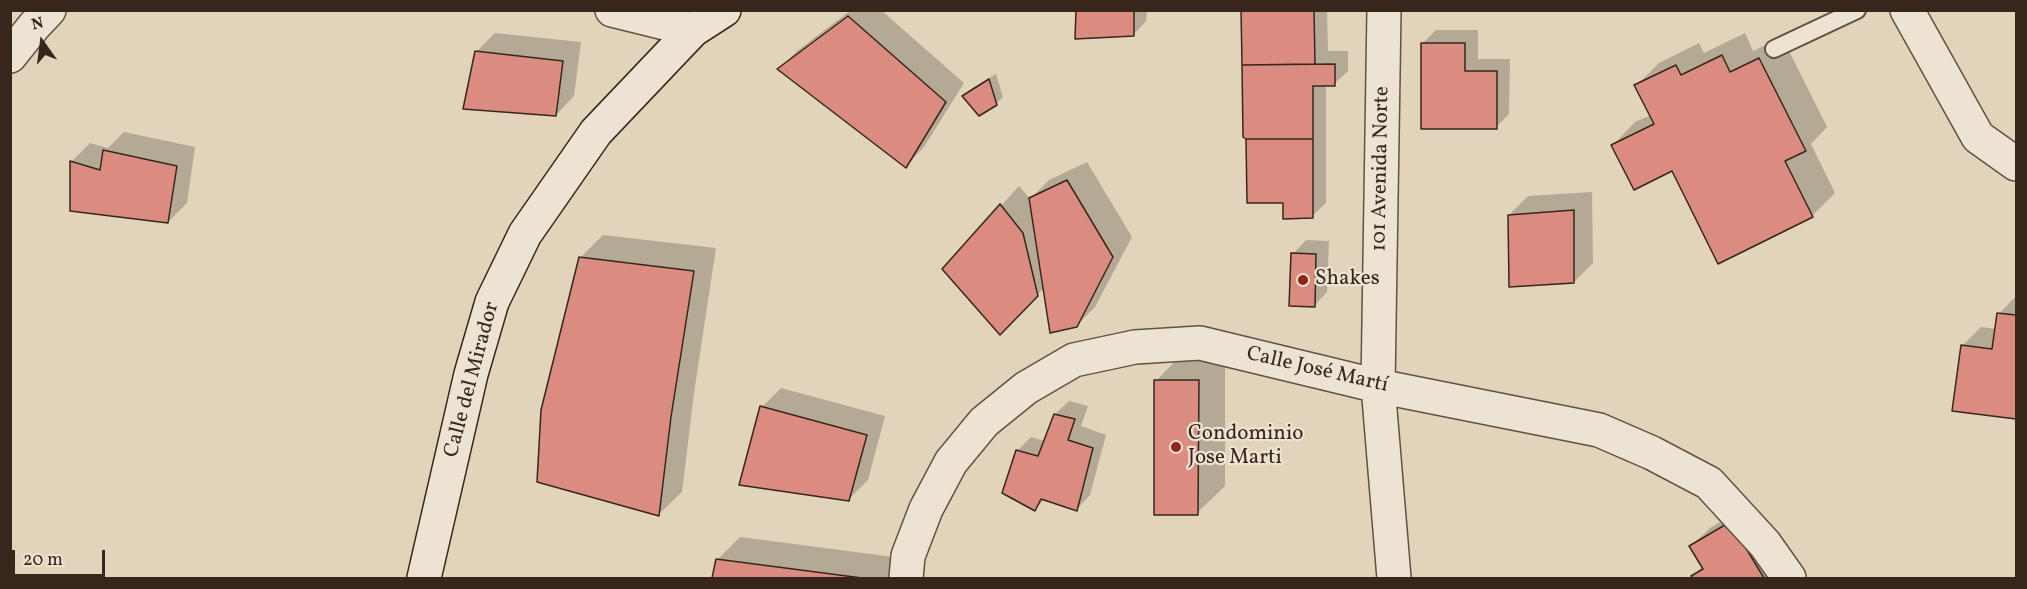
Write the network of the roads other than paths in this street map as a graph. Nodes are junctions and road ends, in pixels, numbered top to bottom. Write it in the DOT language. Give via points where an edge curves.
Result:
graph roads {
  1 [pos="49,10"];
  2 [pos="612,10"];
  3 [pos="724,10"];
  4 [pos="1384,10"];
  5 [pos="1857,10"];
  6 [pos="1908,10"];
  7 [pos="693,30"];
  8 [pos="1774,49"];
  9 [pos="10,56"];
  10 [pos="2016,164"];
  11 [pos="1378,386"];
  12 [pos="424,579"];
  13 [pos="906,579"];
  14 [pos="1394,579"];
  15 [pos="1789,579"];
  1 -- 9 [label="street"];
  2 -- 7 [label="street"];
  3 -- 7 [label="street, Calle del Mirador"];
  4 -- 11 [label="street, 101 Avenida Norte"];
  5 -- 8 [label="lane"];
  6 -- 10 [label="street" via="1978,137"];
  7 -- 12 [label="street, Calle del Mirador" via="596,132 525,234 492,302 471,374"];
  11 -- 13 [label="street, Calle José Martí" via="1200,343 1135,347 1074,360 1026,388 984,422 951,462 926,508 908,556"];
  11 -- 14 [label="street, 101 Avenida Norte"];
  11 -- 15 [label="street, Calle José Martí" via="1599,430 1652,453 1709,483 1765,544"];
}
